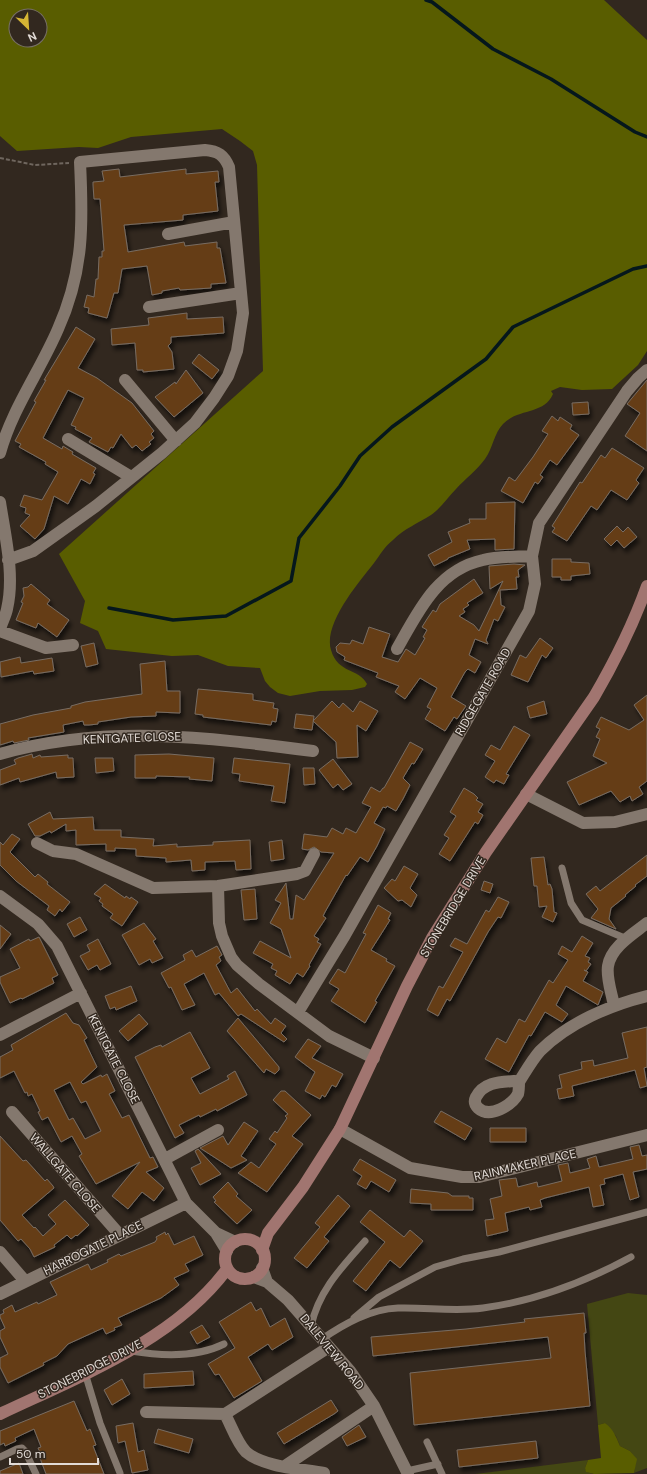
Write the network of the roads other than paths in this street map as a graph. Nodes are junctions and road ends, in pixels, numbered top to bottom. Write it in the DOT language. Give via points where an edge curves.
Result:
graph roads {
  1 [pos="234,222"];
  2 [pos="168,234"];
  3 [pos="241,293"];
  4 [pos="149,307"];
  5 [pos="647,370"];
  6 [pos="125,380"];
  7 [pos="68,439"];
  8 [pos="176,441"];
  9 [pos="0,453"];
  10 [pos="131,477"];
  11 [pos="0,502"];
  12 [pos="532,556"];
  13 [pos="8,560"];
  14 [pos="647,586"];
  15 [pos="0,630"];
  16 [pos="73,645"];
  17 [pos="397,649"];
  18 [pos="313,751"];
  19 [pos="0,754"];
  20 [pos="526,794"];
  21 [pos="647,814"];
  22 [pos="37,843"];
  23 [pos="314,854"];
  24 [pos="562,868"];
  25 [pos="218,886"];
  26 [pos="0,896"];
  27 [pos="647,923"];
  28 [pos="627,939"];
  29 [pos="80,994"];
  30 [pos="647,996"];
  31 [pos="614,1006"];
  32 [pos="298,1012"];
  33 [pos="0,1035"];
  34 [pos="374,1058"];
  35 [pos="519,1082"];
  36 [pos="12,1112"];
  37 [pos="340,1129"];
  38 [pos="218,1130"];
  39 [pos="647,1135"];
  40 [pos="165,1159"];
  41 [pos="186,1203"];
  42 [pos="647,1212"];
  43 [pos="119,1234"];
  44 [pos="365,1241"];
  45 [pos="231,1246"];
  46 [pos="258,1246"];
  47 [pos="0,1252"];
  48 [pos="631,1257"];
  49 [pos="262,1268"];
  50 [pos="232,1273"];
  51 [pos="254,1276"];
  52 [pos="26,1281"];
  53 [pos="267,1282"];
  54 [pos="0,1294"];
  55 [pos="351,1321"];
  56 [pos="311,1326"];
  57 [pos="326,1343"];
  58 [pos="224,1344"];
  59 [pos="128,1350"];
  60 [pos="85,1373"];
  61 [pos="374,1406"];
  62 [pos="146,1412"];
  63 [pos="0,1414"];
  64 [pos="225,1414"];
  65 [pos="427,1442"];
  66 [pos="0,1457"];
  67 [pos="438,1464"];
  68 [pos="285,1466"];
  69 [pos="120,1473"];
  70 [pos="324,1473"];
  71 [pos="408,1473"];
  72 [pos="36,1474"];
  73 [pos="442,1474"];
  1 -- 2 [label="street"];
  1 -- 3 [label="street"];
  1 -- 9 [label="street" via="229,167 221,153 205,150 80,162 83,219 81,248 68,308 25,392"];
  3 -- 4 [label="street"];
  3 -- 8 [label="street" via="242,331 228,376 195,423"];
  5 -- 12 [label="street, RIDGEGATE ROAD" via="627,391 548,508 539,523"];
  6 -- 8 [label="street"];
  7 -- 10 [label="street"];
  8 -- 10 [label="street"];
  10 -- 13 [label="street" via="96,506 33,551"];
  11 -- 13 [label="street"];
  12 -- 17 [label="street" via="484,559 451,574 430,594"];
  12 -- 32 [label="street, RIDGEGATE ROAD" via="534,584 529,611 345,935"];
  13 -- 15 [label="street" via="10,587 7,609"];
  14 -- 20 [label="street, STONEBRIDGE DRIVE" via="609,672"];
  15 -- 16 [label="street" via="46,648"];
  18 -- 19 [label="street, KENTGATE CLOSE" via="209,738 160,735 67,740"];
  20 -- 21 [label="street" via="583,823 615,822"];
  20 -- 34 [label="street, STONEBRIDGE DRIVE" via="432,938"];
  22 -- 25 [label="street" via="53,851 76,854 153,888"];
  23 -- 25 [label="street" via="305,871 297,874"];
  24 -- 28 [label="lane" via="571,903 582,920"];
  25 -- 32 [label="street" via="219,923 231,957 245,973"];
  26 -- 29 [label="street, KENTGATE CLOSE" via="48,934 57,946"];
  27 -- 28 [label="street"];
  28 -- 31 [label="street" via="613,953 608,965"];
  29 -- 33 [label="street"];
  29 -- 40 [label="street, KENTGATE CLOSE"];
  30 -- 31 [label="street"];
  31 -- 35 [label="street" via="581,1022 553,1040 532,1061"];
  32 -- 34 [label="street" via="329,1036"];
  34 -- 37 [label="street, STONEBRIDGE DRIVE"];
  36 -- 43 [label="street, WALLGATE CLOSE"];
  37 -- 39 [label="street, RAINMAKER PLACE" via="410,1168 462,1178 479,1177"];
  37 -- 46 [label="street, STONEBRIDGE DRIVE" via="303,1188"];
  38 -- 40 [label="street"];
  40 -- 41 [label="street, KENTGATE CLOSE"];
  41 -- 43 [label="street, HARROGATE PLACE"];
  41 -- 45 [label="street, KENTGATE CLOSE"];
  42 -- 55 [label="lane" via="435,1267 379,1297"];
  43 -- 52 [label="street, HARROGATE PLACE"];
  44 -- 56 [label="lane" via="326,1287"];
  45 -- 46 [label="street" via="244,1239"];
  45 -- 50 [label="street" via="225,1260"];
  46 -- 49 [label="street" via="264,1259"];
  47 -- 52 [label="street"];
  48 -- 55 [label="lane" via="578,1283 506,1303 457,1310 396,1308"];
  49 -- 51 [label="street"];
  49 -- 53 [label="street, DALEVIEW ROAD"];
  50 -- 51 [label="street" via="245,1279"];
  50 -- 59 [label="street, STONEBRIDGE DRIVE" via="183,1314"];
  51 -- 53 [label="street, DALEVIEW ROAD"];
  52 -- 54 [label="street, HARROGATE PLACE"];
  53 -- 56 [label="street, DALEVIEW ROAD" via="288,1300"];
  55 -- 57 [label="lane"];
  56 -- 57 [label="street, DALEVIEW ROAD"];
  57 -- 61 [label="street, DALEVIEW ROAD" via="350,1371"];
  57 -- 64 [label="street"];
  58 -- 59 [label="lane" via="210,1351 181,1354 153,1355"];
  59 -- 60 [label="street, STONEBRIDGE DRIVE"];
  60 -- 63 [label="street, STONEBRIDGE DRIVE"];
  60 -- 69 [label="lane" via="100,1423"];
  61 -- 68 [label="street"];
  61 -- 71 [label="street, DALEVIEW ROAD"];
  62 -- 64 [label="street"];
  64 -- 68 [label="street" via="245,1451 254,1457"];
  65 -- 67 [label="lane"];
  66 -- 72 [label="lane" via="22,1448"];
  67 -- 71 [label="lane"];
  67 -- 73 [label="lane"];
  68 -- 70 [label="street"];
}
